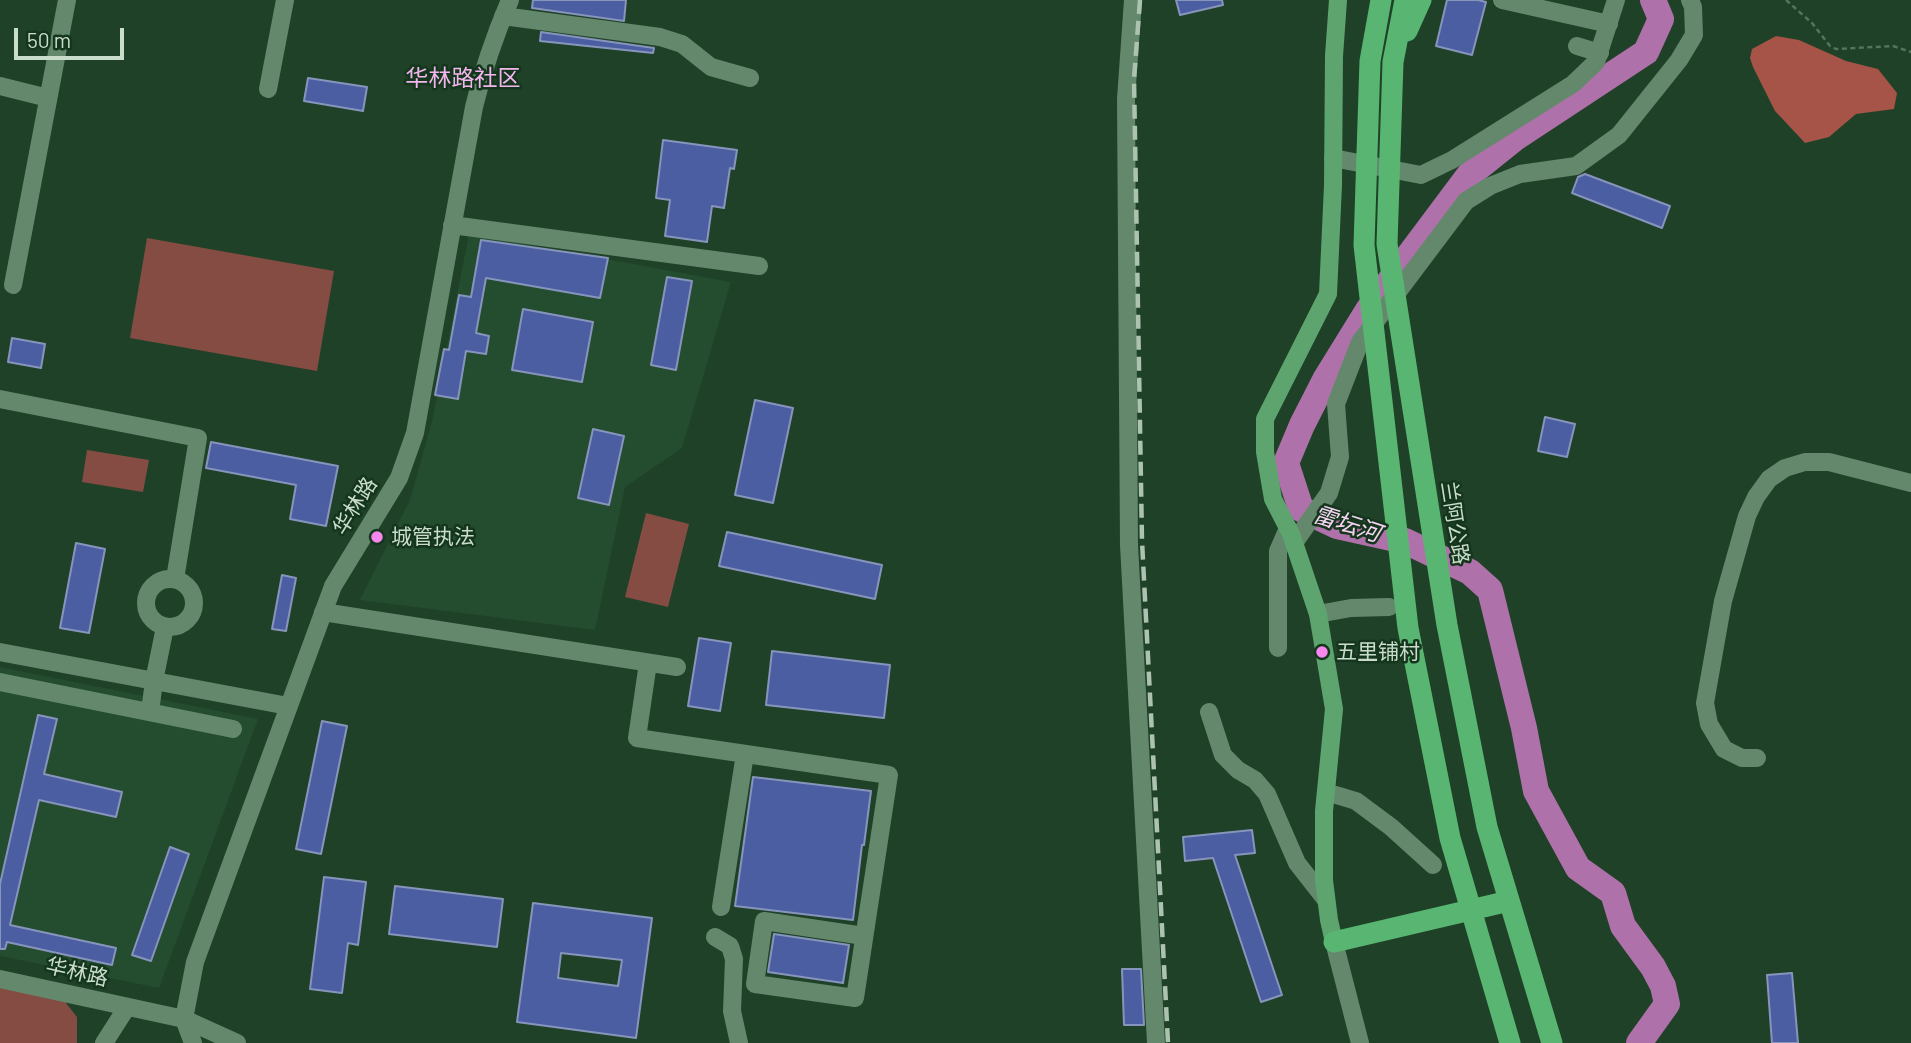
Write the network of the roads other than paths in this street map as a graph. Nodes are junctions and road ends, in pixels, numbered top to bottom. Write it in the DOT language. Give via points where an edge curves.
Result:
graph roads {
  1 [pos="67,0"];
  2 [pos="285,0"];
  3 [pos="1133,0"];
  4 [pos="1338,0"];
  5 [pos="1381,0"];
  6 [pos="1405,0"];
  7 [pos="1421,0"];
  8 [pos="1502,0"];
  9 [pos="1616,0"];
  10 [pos="1690,0"];
  11 [pos="507,8"];
  12 [pos="1609,24"];
  13 [pos="1577,46"];
  14 [pos="1600,53"];
  15 [pos="1393,61"];
  16 [pos="750,78"];
  17 [pos="0,86"];
  18 [pos="268,89"];
  19 [pos="48,98"];
  20 [pos="1333,158"];
  21 [pos="453,225"];
  22 [pos="9,259"];
  23 [pos="759,266"];
  24 [pos="13,285"];
  25 [pos="0,399"];
  26 [pos="1911,483"];
  27 [pos="1291,536"];
  28 [pos="175,579"];
  29 [pos="1389,607"];
  30 [pos="323,612"];
  31 [pos="1318,614"];
  32 [pos="165,627"];
  33 [pos="1278,648"];
  34 [pos="0,652"];
  35 [pos="648,663"];
  36 [pos="677,667"];
  37 [pos="154,681"];
  38 [pos="0,682"];
  39 [pos="288,706"];
  40 [pos="150,712"];
  41 [pos="1209,712"];
  42 [pos="233,729"];
  43 [pos="745,754"];
  44 [pos="1757,758"];
  45 [pos="1326,792"];
  46 [pos="1433,865"];
  47 [pos="1326,900"];
  48 [pos="1509,901"];
  49 [pos="721,908"];
  50 [pos="1471,911"];
  51 [pos="864,936"];
  52 [pos="715,937"];
  53 [pos="1334,942"];
  54 [pos="0,979"];
  55 [pos="127,1007"];
  56 [pos="184,1019"];
  57 [pos="104,1043"];
  58 [pos="193,1043"];
  59 [pos="237,1043"];
  60 [pos="739,1043"];
  61 [pos="1156,1043"];
  62 [pos="1360,1043"];
  63 [pos="1510,1043"];
  64 [pos="1552,1043"];
  1 -- 19 [label="street"];
  2 -- 18 [label="street"];
  3 -- 61 [label="street" via="1126,99 1129,545"];
  4 -- 20 [label="main road"];
  5 -- 50 [label="highway" via="1370,61 1364,245 1408,628 1450,838"];
  6 -- 15 [label="highway, 兰阿公路"];
  7 -- 15 [label="highway"];
  8 -- 12 [label="street"];
  9 -- 12 [label="street"];
  10 -- 27 [label="street" via="1694,35 1619,135 1576,166 1520,174 1466,201 1360,342 1336,404 1340,457 1329,493"];
  11 -- 16 [label="street" via="660,37 682,44 711,67"];
  11 -- 21 [label="street, 华林路" via="474,107"];
  12 -- 14 [label="street"];
  13 -- 14 [label="street"];
  14 -- 20 [label="street" via="1573,84 1421,175"];
  15 -- 48 [label="highway, 兰阿公路" via="1387,244 1447,625 1487,827"];
  17 -- 19 [label="street"];
  19 -- 22 [label="street"];
  20 -- 27 [label="main road" via="1328,294 1265,419 1273,499"];
  21 -- 23 [label="street"];
  21 -- 30 [label="street, 华林路" via="407,458 333,586"];
  22 -- 24 [label="street"];
  25 -- 28 [label="street" via="198,438"];
  26 -- 44 [label="street" via="1829,462 1805,462 1784,468 1756,497 1723,601 1705,703 1709,724 1724,749 1742,758"];
  27 -- 31 [label="main road"];
  27 -- 33 [label="street" via="1278,551"];
  28 -- 32 [label="street" via="190,590 194,607 184,623"];
  28 -- 32 [label="street" via="156,583 146,598 150,617"];
  29 -- 31 [label="street" via="1350,607"];
  30 -- 35 [label="street"];
  30 -- 39 [label="street, 华林路"];
  31 -- 45 [label="main road" via="1334,709"];
  32 -- 37 [label="street"];
  34 -- 37 [label="street"];
  35 -- 36 [label="street"];
  35 -- 43 [label="street" via="637,738"];
  37 -- 39 [label="street"];
  37 -- 40 [label="street"];
  38 -- 40 [label="street"];
  39 -- 56 [label="street, 华林路" via="195,962"];
  40 -- 42 [label="street"];
  41 -- 47 [label="street" via="1223,755 1267,794 1297,863"];
  43 -- 49 [label="street"];
  43 -- 51 [label="street" via="889,775"];
  45 -- 46 [label="street" via="1356,800"];
  45 -- 47 [label="main road"];
  47 -- 53 [label="main road"];
  48 -- 50 [label="highway"];
  48 -- 64 [label="highway, 兰阿公路"];
  50 -- 53 [label="highway"];
  50 -- 63 [label="highway"];
  51 -- 51 [label="street" via="855,998 755,984 764,920"];
  52 -- 60 [label="street" via="730,946 734,959 732,1011"];
  53 -- 62 [label="street"];
  54 -- 55 [label="street, 华林路"];
  55 -- 56 [label="street, 华林路"];
  55 -- 57 [label="street"];
  56 -- 58 [label="street"];
  56 -- 59 [label="street, 华林路"];
}
